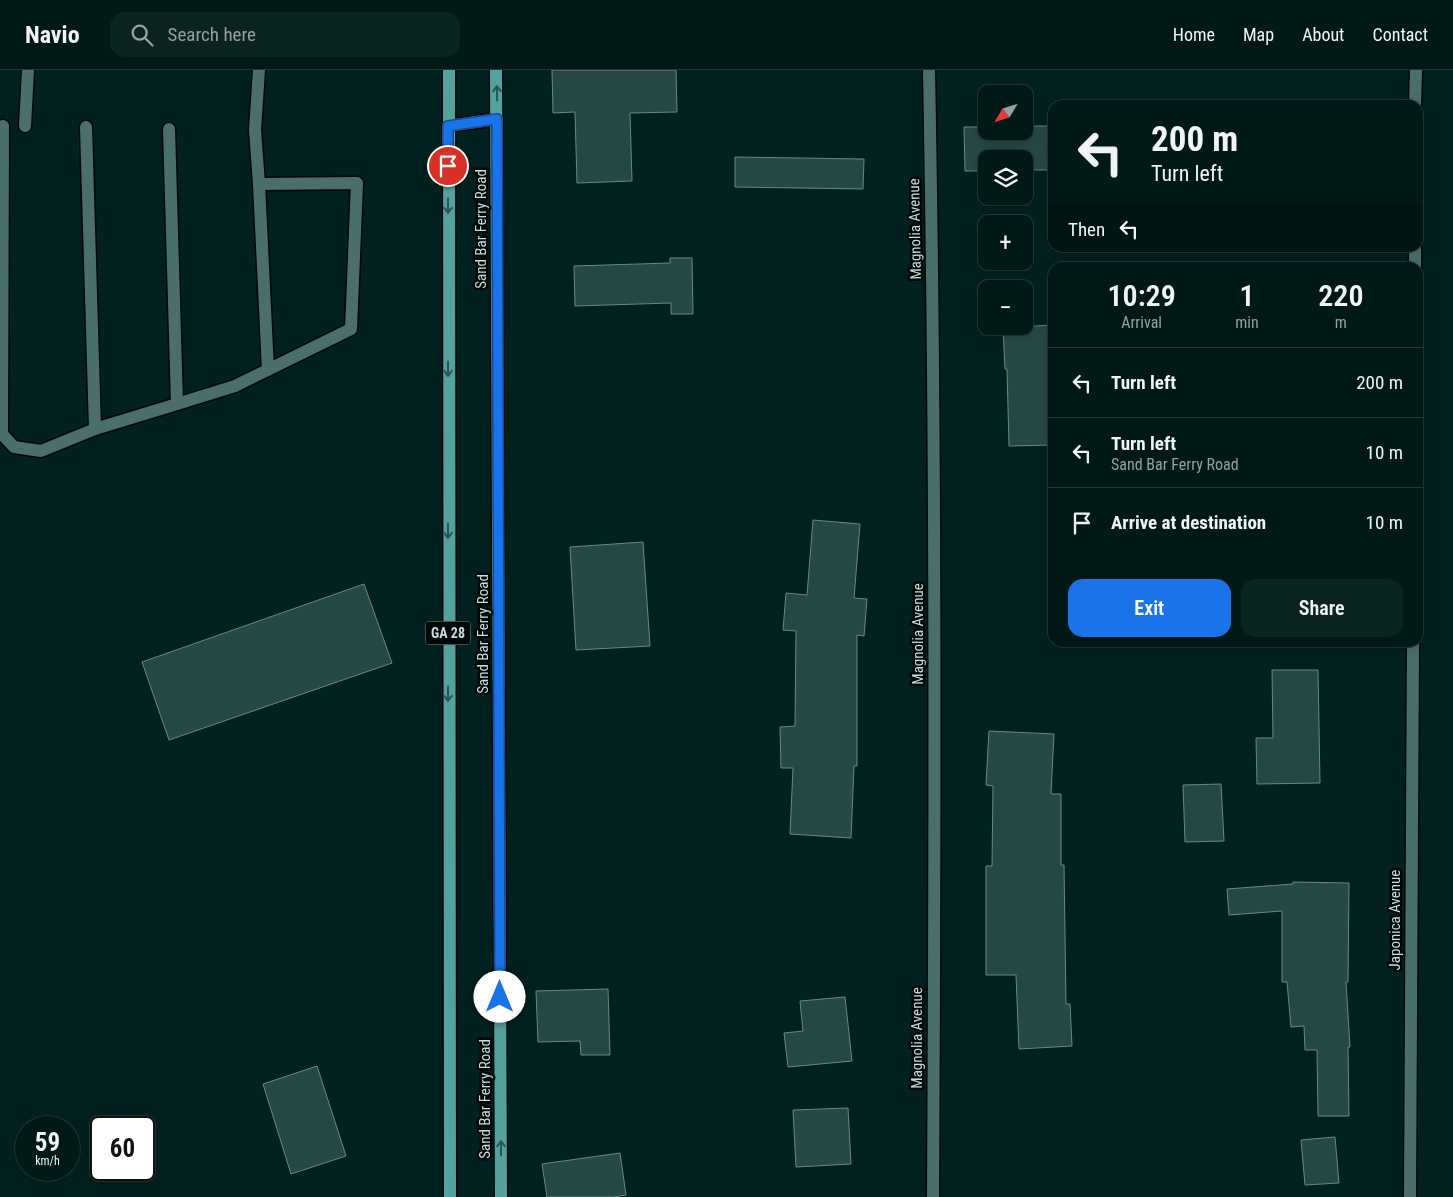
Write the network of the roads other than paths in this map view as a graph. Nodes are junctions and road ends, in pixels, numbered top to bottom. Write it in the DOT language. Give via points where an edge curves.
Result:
graph roads {
  1 [pos="28,70"];
  2 [pos="259,70"];
  3 [pos="449,70"];
  4 [pos="496,70"];
  5 [pos="928,70"];
  6 [pos="1416,70"];
  7 [pos="1416,100"];
  8 [pos="497,119"];
  9 [pos="3,126"];
  10 [pos="25,126"];
  11 [pos="448,126"];
  12 [pos="86,127"];
  13 [pos="169,129"];
  14 [pos="259,184"];
  15 [pos="268,370"];
  16 [pos="177,404"];
  17 [pos="95,429"];
  18 [pos="1413,647"];
  19 [pos="450,1197"];
  20 [pos="501,1197"];
  21 [pos="932,1197"];
  22 [pos="1410,1197"];
  1 -- 10 [label="street"];
  2 -- 14 [label="street" via="255,130"];
  3 -- 11 [label="main road, GA 28"];
  8 -- 4 [label="main road, Sand Bar Ferry Road, one-way"];
  5 -- 21 [label="street, Magnolia Avenue" via="935,819"];
  6 -- 7 [label="street"];
  8 -- 11 [label="street"];
  20 -- 8 [label="main road, Sand Bar Ferry Road, one-way"];
  9 -- 17 [label="street" via="2,434 14,447 41,451"];
  11 -- 19 [label="main road, GA 28, one-way"];
  12 -- 17 [label="street"];
  13 -- 16 [label="street"];
  14 -- 15 [label="street"];
  14 -- 15 [label="street" via="357,184 351,329"];
  15 -- 16 [label="street" via="235,386"];
  16 -- 17 [label="street"];
  18 -- 22 [label="street, Japonica Avenue"];
}
